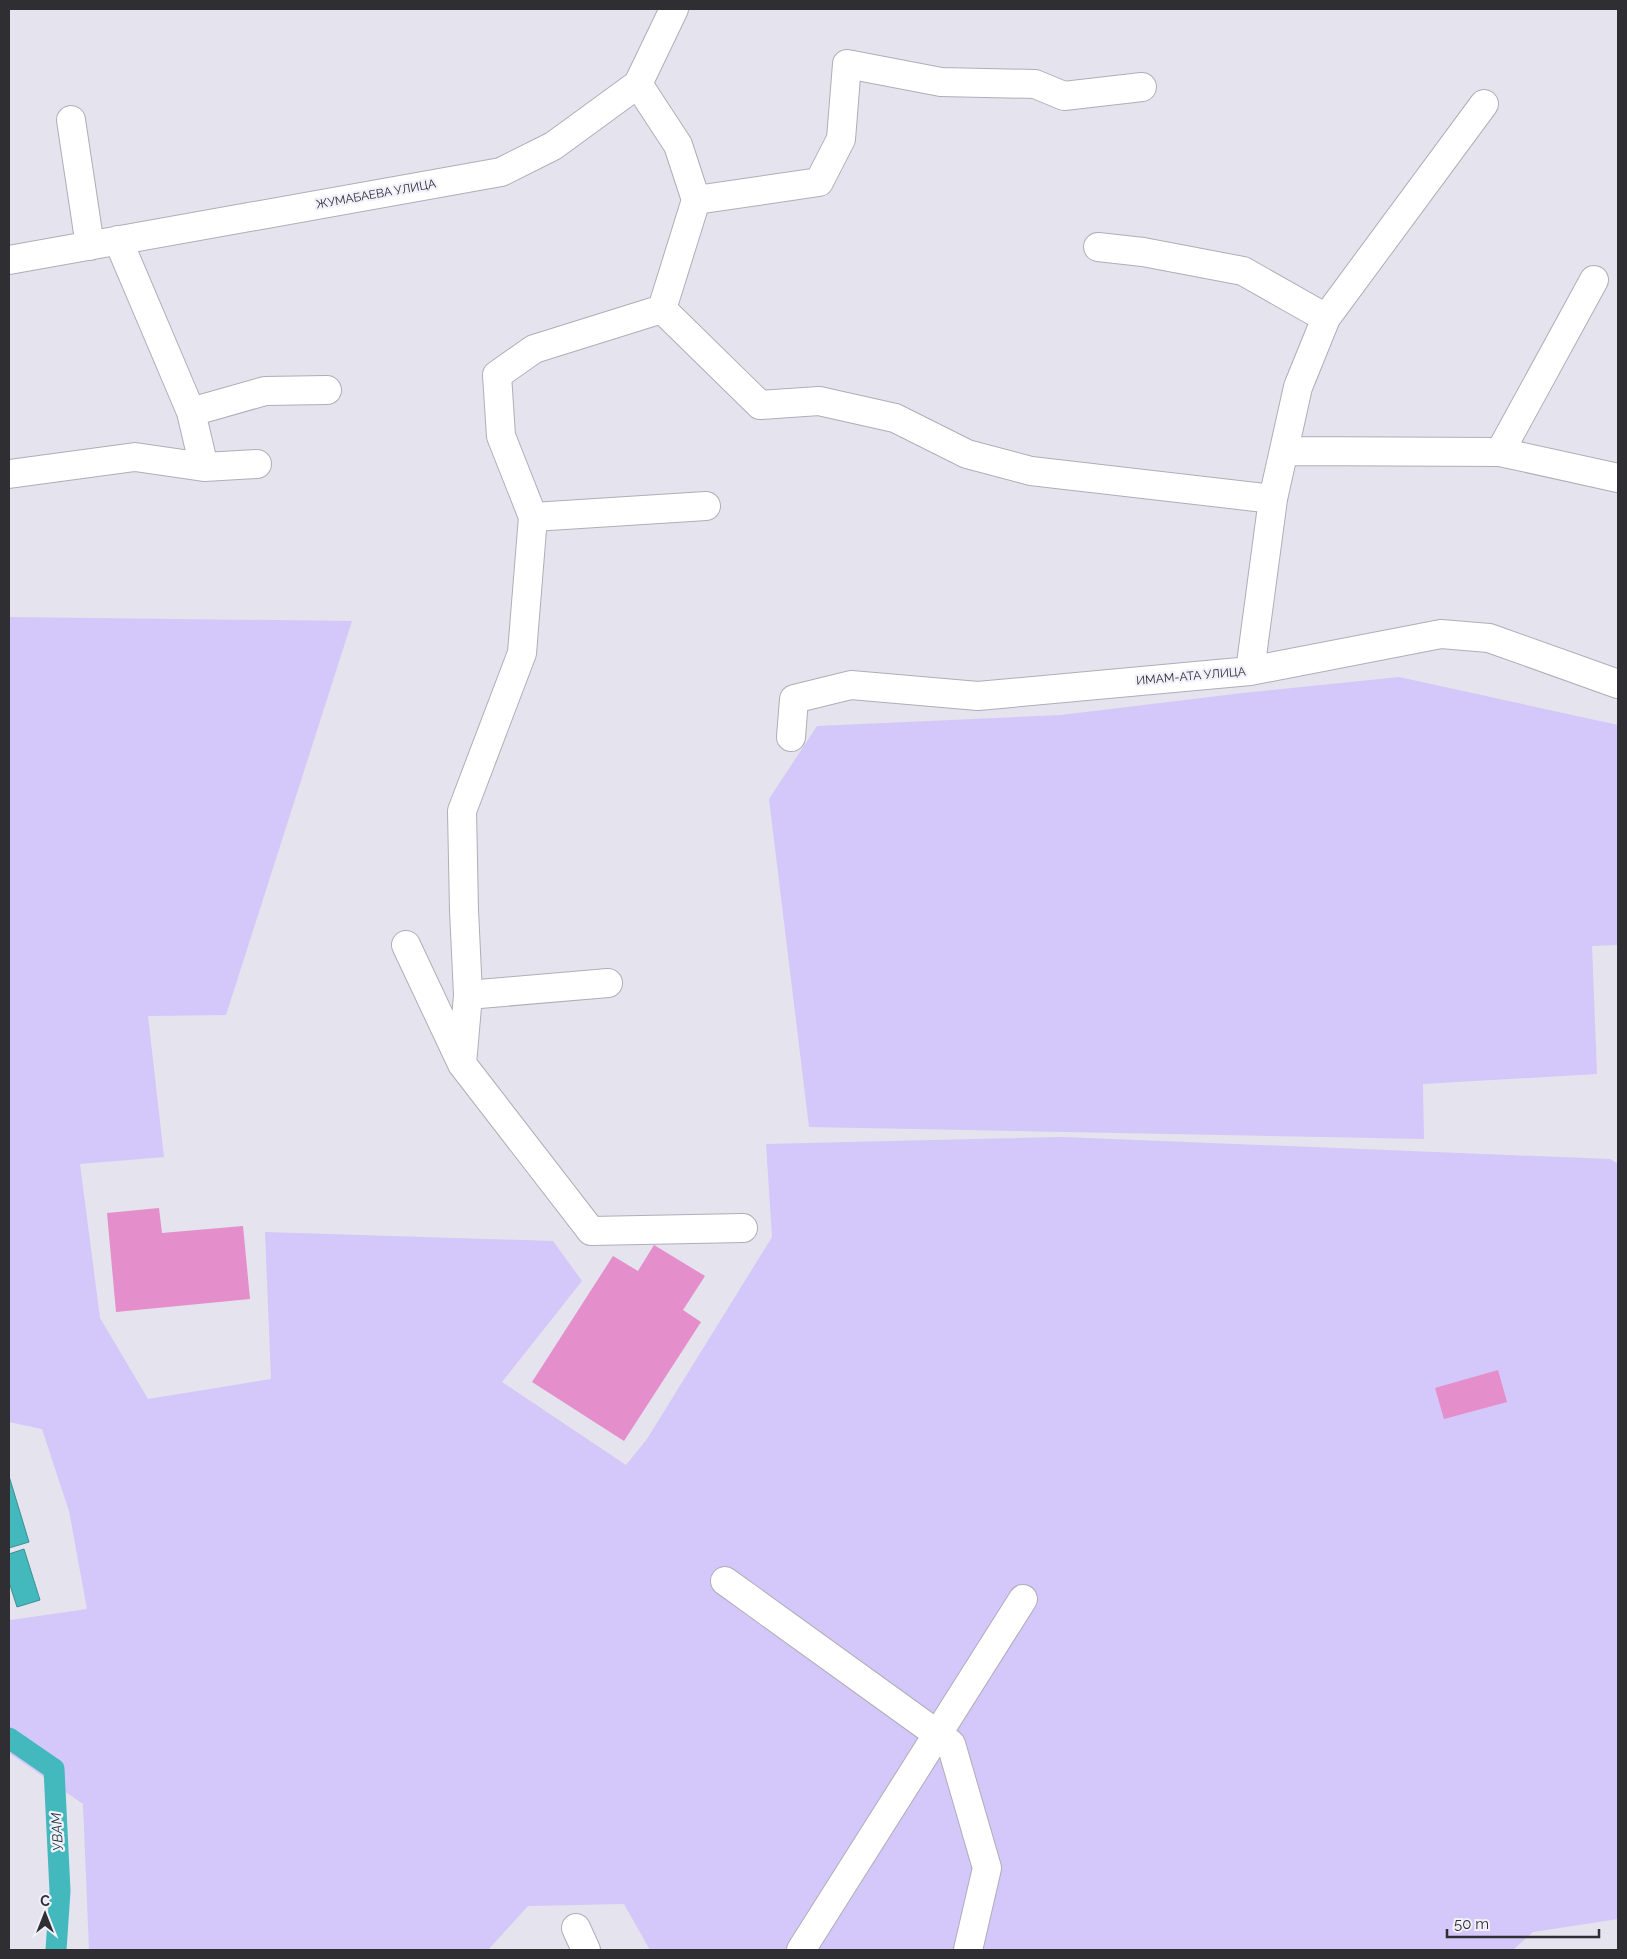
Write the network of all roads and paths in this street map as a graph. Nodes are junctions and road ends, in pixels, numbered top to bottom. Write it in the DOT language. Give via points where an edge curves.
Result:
graph roads {
  1 [pos="674,9"];
  2 [pos="638,84"];
  3 [pos="1142,87"];
  4 [pos="1484,104"];
  5 [pos="71,120"];
  6 [pos="696,200"];
  7 [pos="118,240"];
  8 [pos="90,246"];
  9 [pos="1098,247"];
  10 [pos="9,260"];
  11 [pos="1594,280"];
  12 [pos="662,309"];
  13 [pos="1326,318"];
  14 [pos="327,390"];
  15 [pos="191,412"];
  16 [pos="1285,450"];
  17 [pos="1500,452"];
  18 [pos="257,464"];
  19 [pos="204,467"];
  20 [pos="9,474"];
  21 [pos="1618,478"];
  22 [pos="1273,499"];
  23 [pos="706,506"];
  24 [pos="533,517"];
  25 [pos="1250,671"];
  26 [pos="1618,684"];
  27 [pos="792,737"];
  28 [pos="406,945"];
  29 [pos="608,983"];
  30 [pos="468,995"];
  31 [pos="462,1064"];
  32 [pos="743,1228"];
  33 [pos="725,1581"];
  34 [pos="1023,1599"];
  35 [pos="937,1734"];
  36 [pos="801,1950"];
  37 [pos="968,1950"];
  1 -- 2 [label="street, ЖУМАБАЕВА УЛИЦА"];
  2 -- 6 [label="street" via="678,145"];
  2 -- 7 [label="street, ЖУМАБАЕВА УЛИЦА" via="553,146 501,172"];
  3 -- 6 [label="street" via="1064,96 1035,84 941,82 847,64 841,139 819,182"];
  4 -- 13 [label="street"];
  5 -- 8 [label="street"];
  6 -- 12 [label="street"];
  7 -- 8 [label="street, ЖУМАБАЕВА УЛИЦА"];
  7 -- 15 [label="street"];
  8 -- 10 [label="street, ЖУМАБАЕВА УЛИЦА"];
  9 -- 13 [label="street" via="1243,270"];
  11 -- 17 [label="street"];
  12 -- 22 [label="street" via="760,405 819,402 894,418 967,454 1031,471"];
  12 -- 24 [label="street" via="534,349 497,375 501,436"];
  13 -- 16 [label="street" via="1298,387"];
  14 -- 15 [label="street" via="265,391"];
  15 -- 19 [label="street"];
  16 -- 17 [label="street"];
  16 -- 22 [label="street"];
  17 -- 21 [label="street"];
  18 -- 19 [label="street"];
  19 -- 20 [label="street" via="135,457"];
  22 -- 25 [label="street"];
  23 -- 24 [label="street"];
  24 -- 30 [label="street" via="522,652 462,811"];
  25 -- 26 [label="street, ИМАМ-АТА УЛИЦА" via="1441,634 1489,638"];
  25 -- 27 [label="street, ИМАМ-АТА УЛИЦА" via="978,696 851,685 794,698"];
  28 -- 31 [label="street"];
  29 -- 30 [label="street"];
  30 -- 31 [label="street"];
  31 -- 32 [label="street" via="591,1231"];
  33 -- 35 [label="street"];
  34 -- 35 [label="street"];
  35 -- 36 [label="street"];
  35 -- 37 [label="street" via="950,1744 987,1868"];
}
